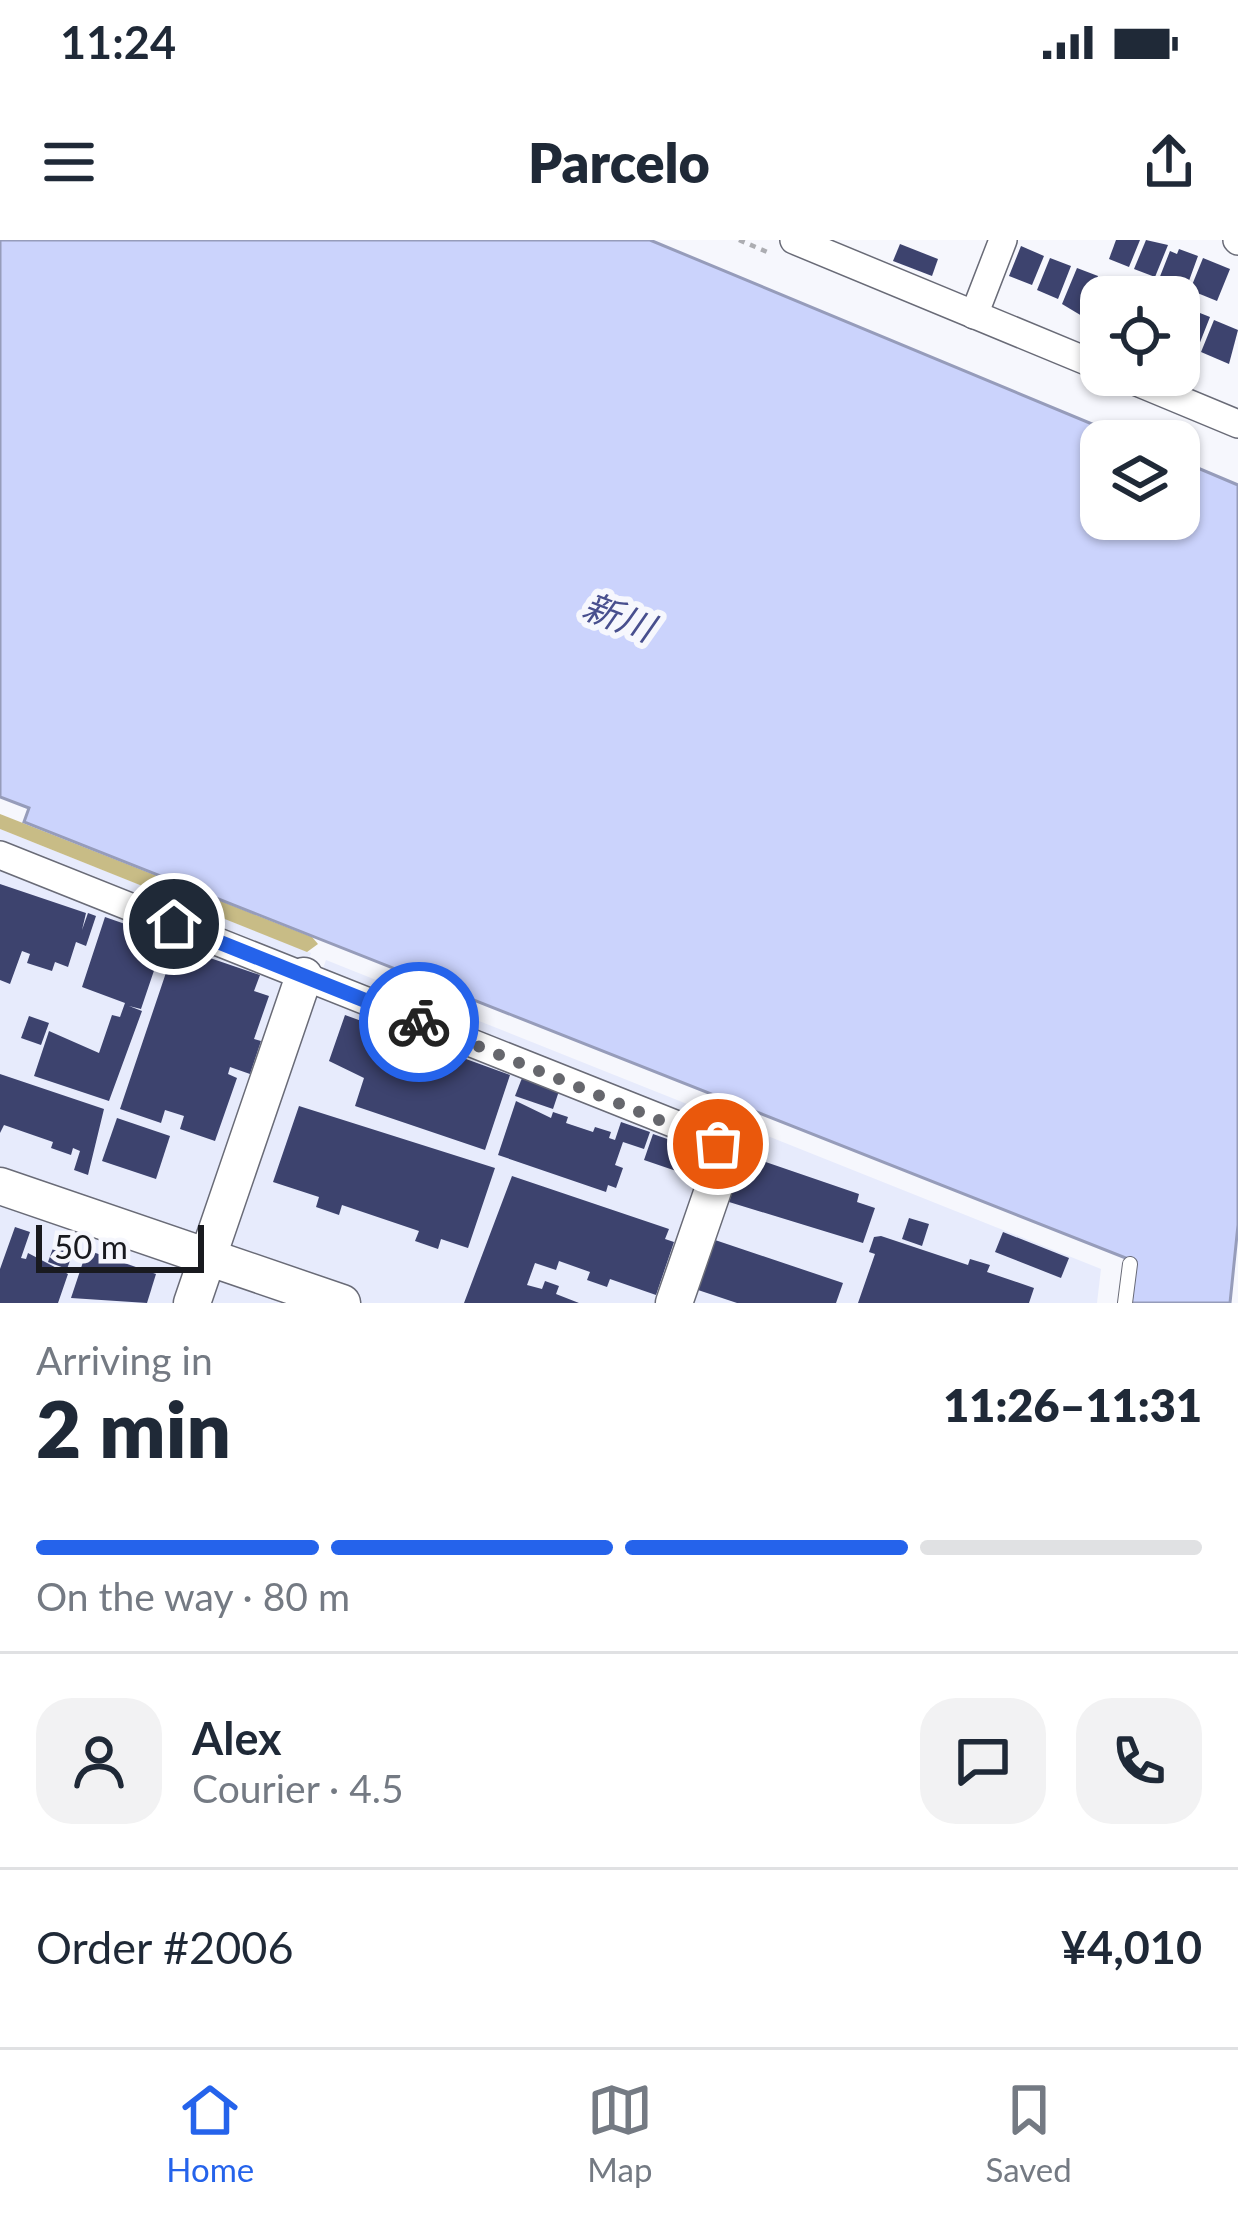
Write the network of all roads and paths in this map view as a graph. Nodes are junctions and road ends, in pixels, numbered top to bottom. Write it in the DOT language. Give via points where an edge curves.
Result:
graph roads {
  1 [pos="794,240"];
  2 [pos="1003,240"];
  3 [pos="974,315"];
  4 [pos="1080,358"];
  5 [pos="1171,396"];
  6 [pos="1238,424"];
  7 [pos="0,854"];
  8 [pos="304,976"];
  9 [pos="722,1164"];
  10 [pos="0,1186"];
  11 [pos="208,1257"];
  12 [pos="1130,1264"];
  13 [pos="192,1303"];
  14 [pos="342,1303"];
  15 [pos="674,1303"];
  16 [pos="1125,1303"];
  1 -- 3 [label="street"];
  2 -- 3 [label="street"];
  3 -- 4 [label="street"];
  5 -- 6 [label="street"];
  7 -- 8 [label="street"];
  8 -- 9 [label="street" via="710,1138"];
  8 -- 11 [label="street"];
  9 -- 15 [label="street"];
  10 -- 11 [label="street"];
  11 -- 13 [label="street"];
  11 -- 14 [label="street"];
  12 -- 16 [label="lane"];
}
